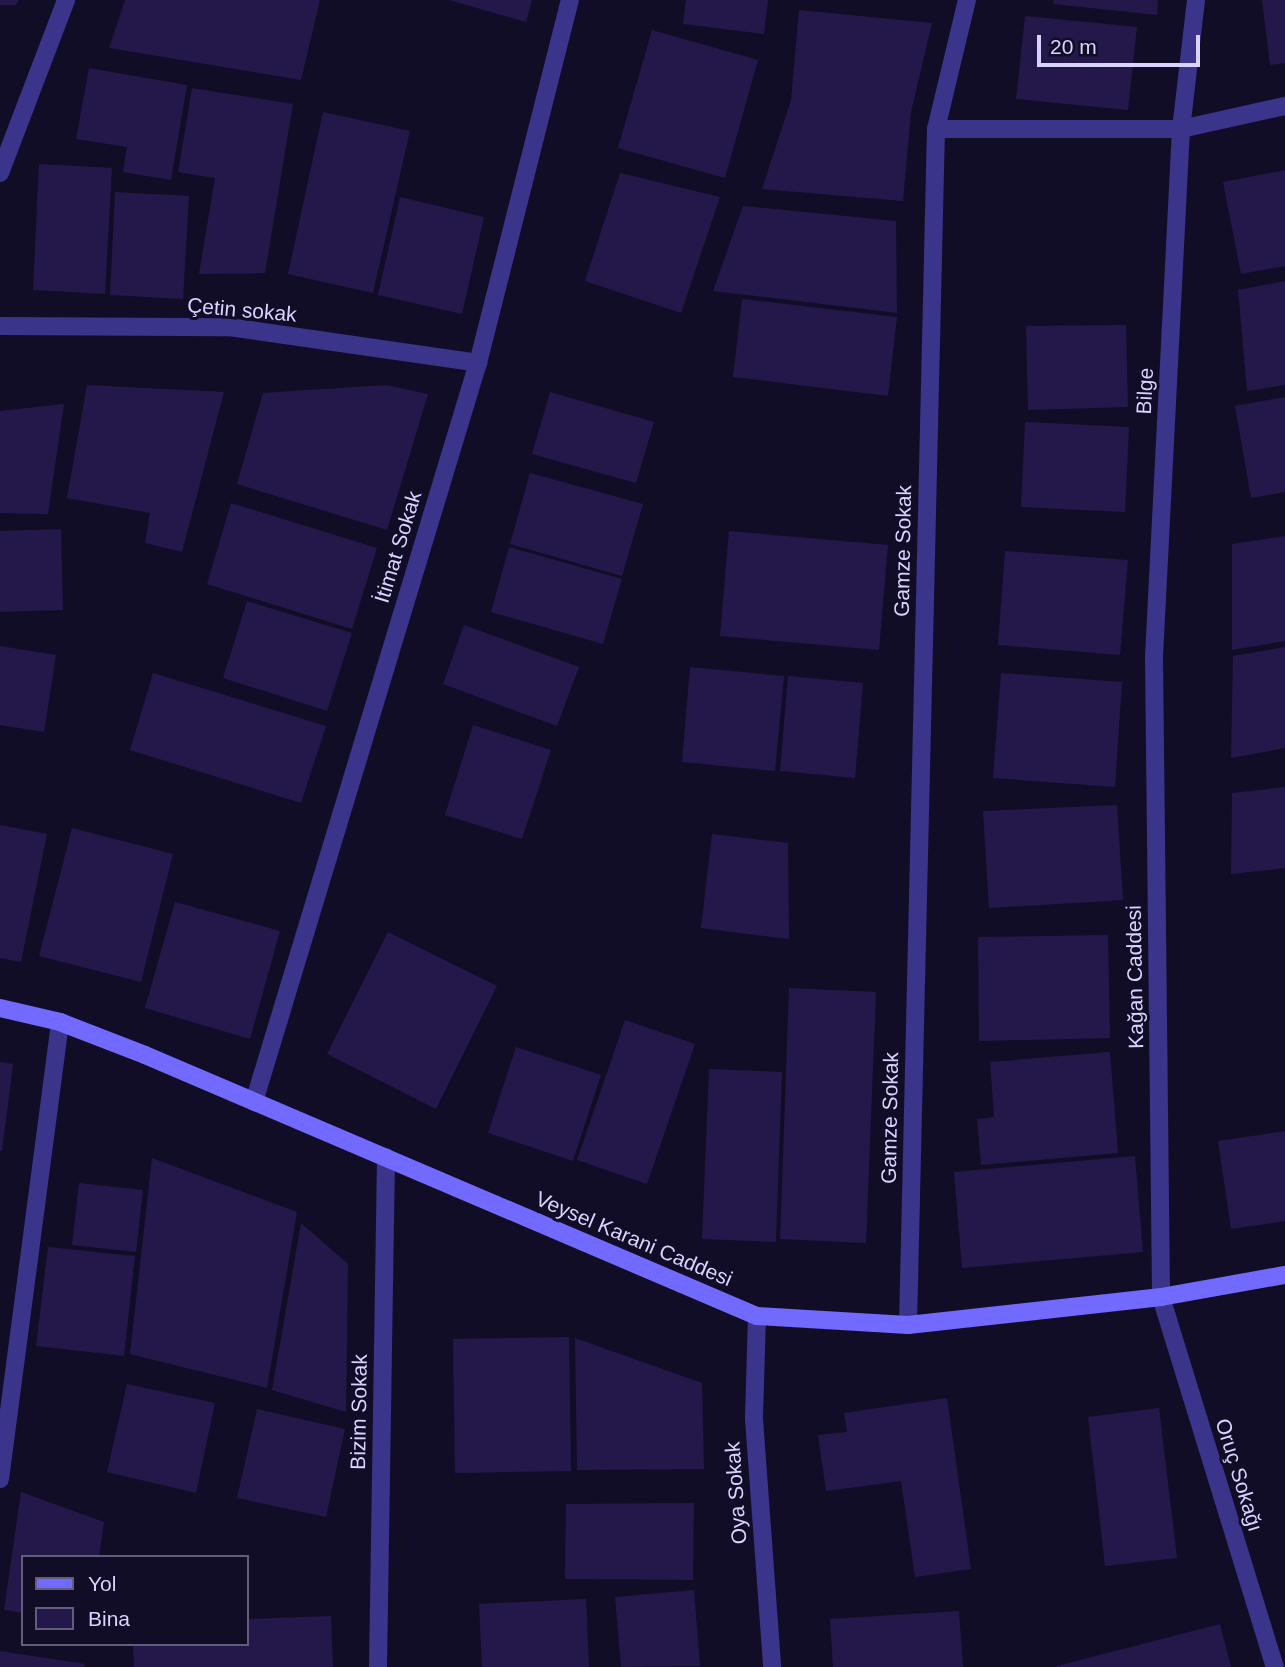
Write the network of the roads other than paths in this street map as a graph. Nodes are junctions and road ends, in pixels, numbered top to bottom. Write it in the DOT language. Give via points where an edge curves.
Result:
graph roads {
  1 [pos="66,0"];
  2 [pos="570,0"];
  3 [pos="967,0"];
  4 [pos="1196,0"];
  5 [pos="1285,106"];
  6 [pos="936,129"];
  7 [pos="1181,129"];
  8 [pos="0,173"];
  9 [pos="0,326"];
  10 [pos="478,363"];
  11 [pos="1154,656"];
  12 [pos="0,1008"];
  13 [pos="60,1022"];
  14 [pos="254,1102"];
  15 [pos="386,1157"];
  16 [pos="1285,1275"];
  17 [pos="1161,1297"];
  18 [pos="757,1316"];
  19 [pos="908,1325"];
  20 [pos="0,1479"];
  21 [pos="378,1667"];
  22 [pos="772,1667"];
  23 [pos="1275,1667"];
  1 -- 8 [label="street"];
  2 -- 10 [label="street, İtimat Sokak"];
  3 -- 6 [label="street, Gamze Sokak"];
  4 -- 7 [label="street, Bilge"];
  5 -- 7 [label="street"];
  6 -- 7 [label="street"];
  6 -- 19 [label="street, Gamze Sokak"];
  7 -- 11 [label="street, Bilge"];
  9 -- 10 [label="street, Çetin sokak" via="229,327"];
  10 -- 14 [label="street, İtimat Sokak"];
  11 -- 17 [label="street, Kağan Caddesi"];
  12 -- 13 [label="main road, Veysel Karani Caddesi"];
  13 -- 14 [label="main road, Veysel Karani Caddesi"];
  13 -- 20 [label="street"];
  14 -- 15 [label="main road, Veysel Karani Caddesi"];
  15 -- 18 [label="main road, Veysel Karani Caddesi"];
  15 -- 21 [label="street, Bizim Sokak"];
  16 -- 17 [label="main road, Veysel Karani Caddesi"];
  17 -- 19 [label="main road, Veysel Karani Caddesi"];
  17 -- 23 [label="street, Oruç Sokağı"];
  18 -- 19 [label="main road, Veysel Karani Caddesi"];
  18 -- 22 [label="street, Oya Sokak" via="754,1419"];
}
